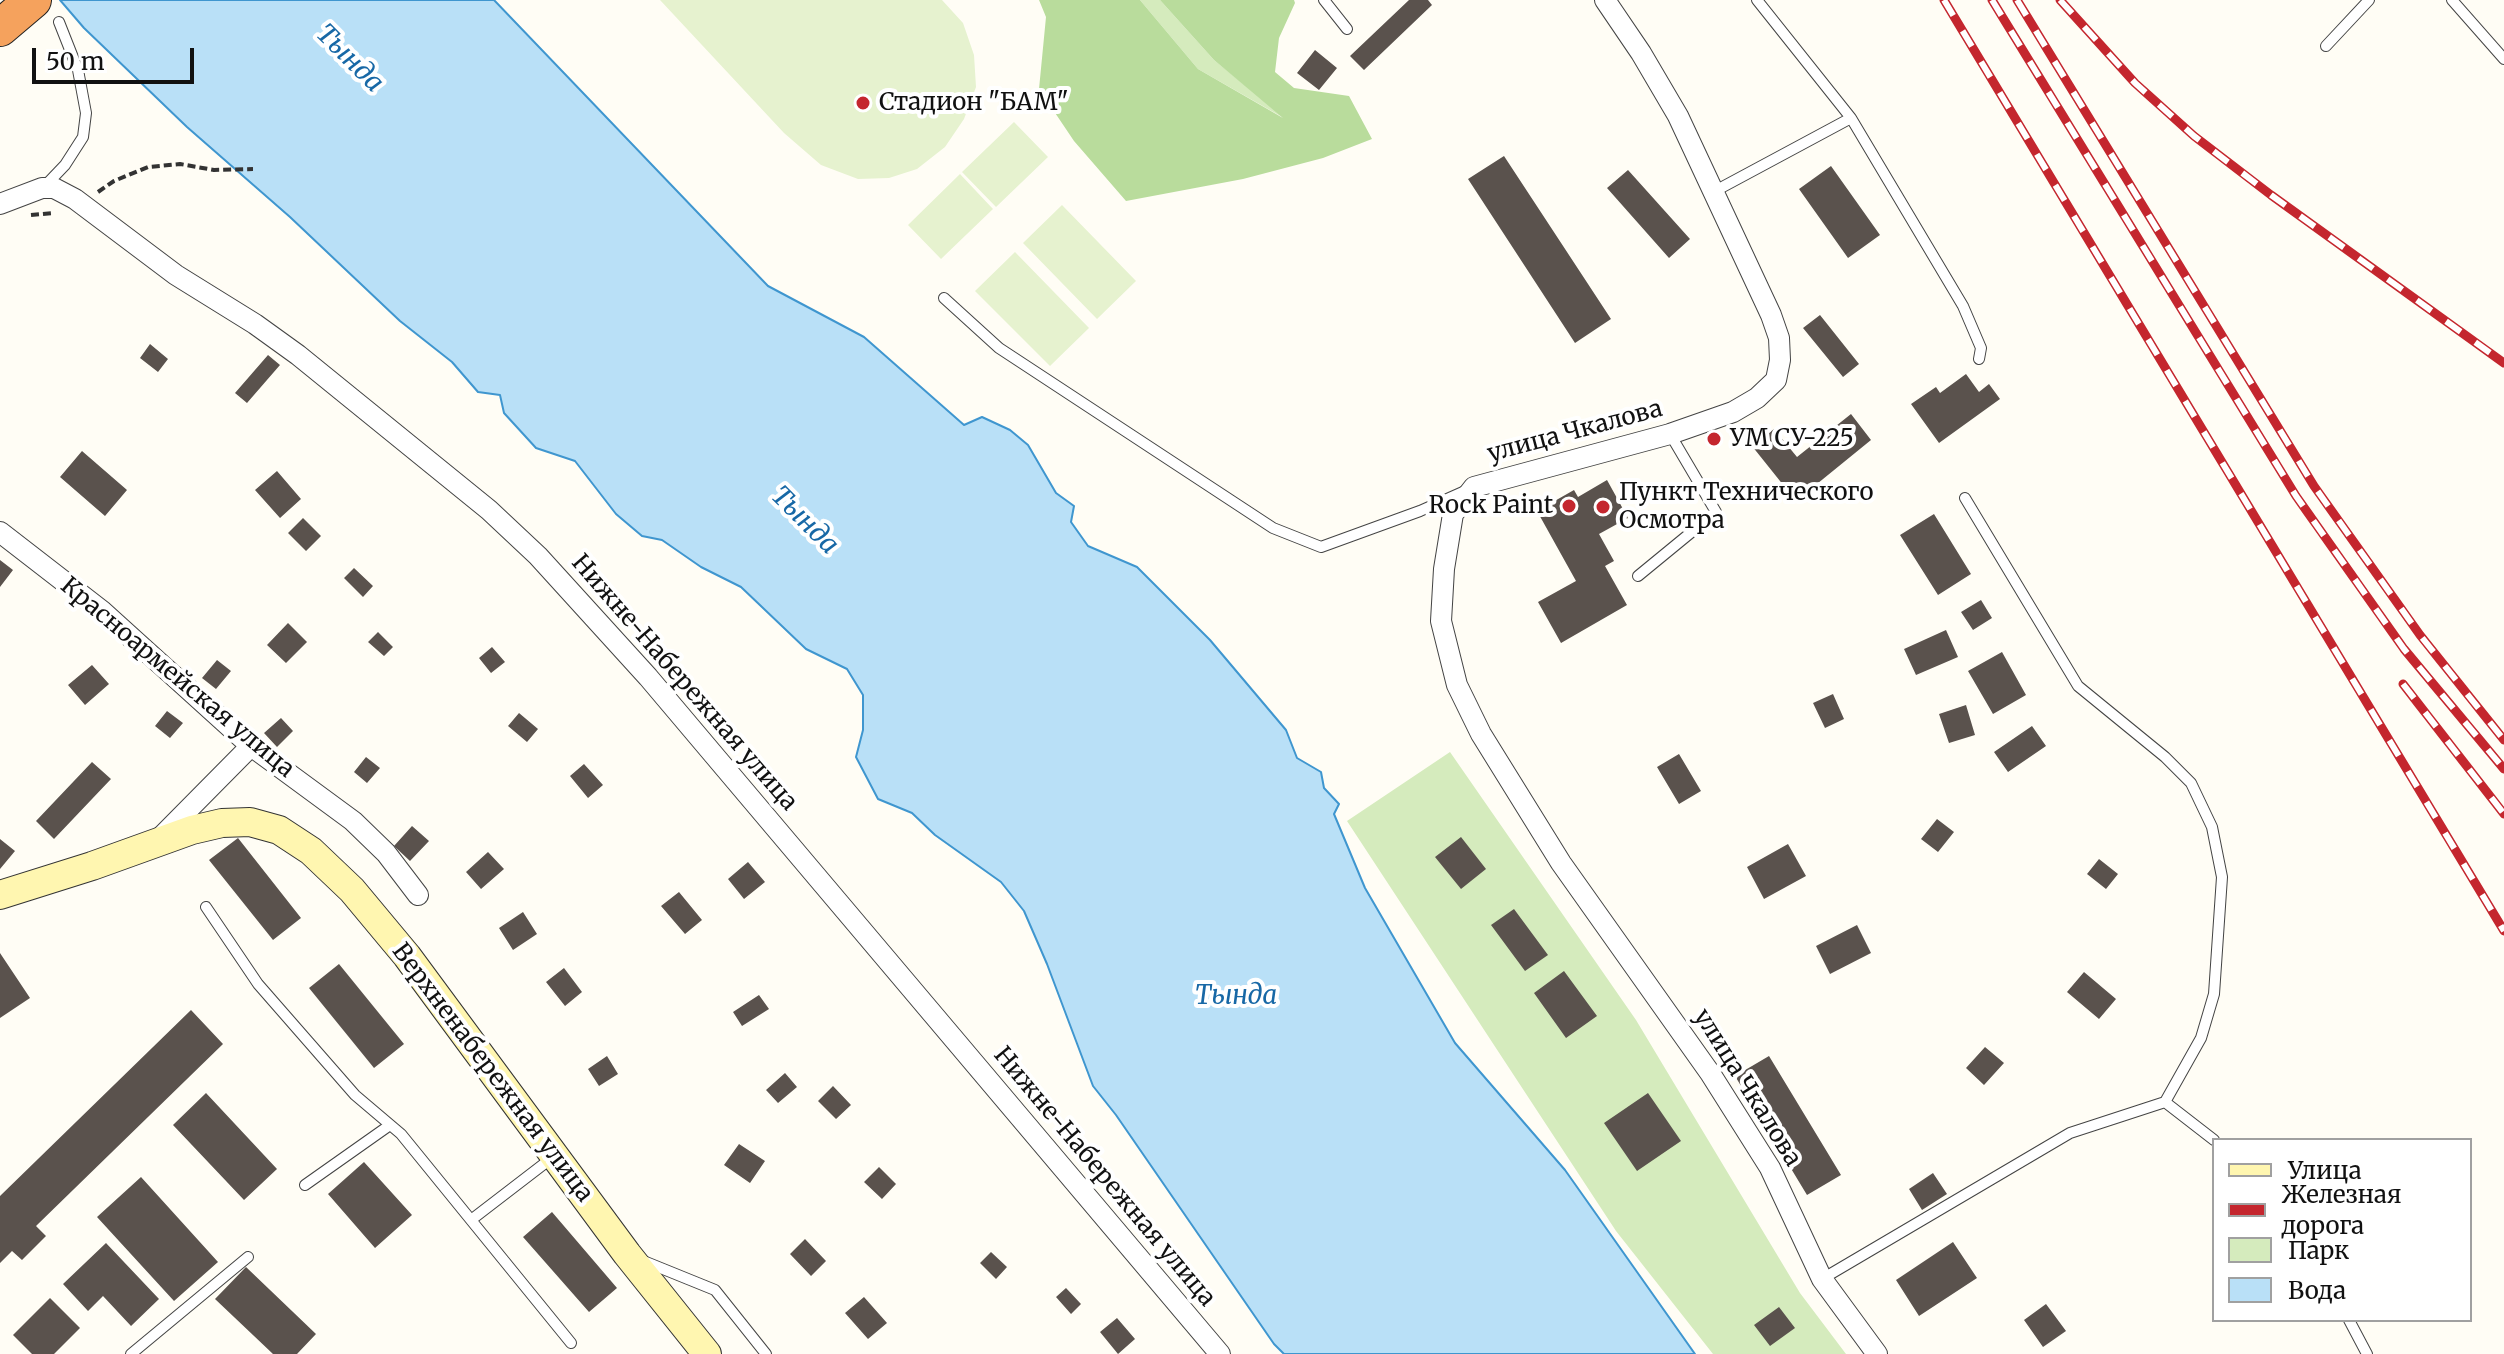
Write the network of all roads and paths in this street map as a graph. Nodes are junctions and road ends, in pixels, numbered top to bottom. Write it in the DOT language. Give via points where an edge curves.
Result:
graph roads {
  1 [pos="1324,0"];
  2 [pos="1605,0"];
  3 [pos="1757,0"];
  4 [pos="2369,0"];
  5 [pos="2452,0"];
  6 [pos="46,11"];
  7 [pos="0,28"];
  8 [pos="1347,29"];
  9 [pos="2326,46"];
  10 [pos="2504,59"];
  11 [pos="1851,118"];
  12 [pos="253,169"];
  13 [pos="42,188"];
  14 [pos="1715,191"];
  15 [pos="0,204"];
  16 [pos="81,204"];
  17 [pos="29,215"];
  18 [pos="944,298"];
  19 [pos="1979,359"];
  20 [pos="1670,434"];
  21 [pos="1474,487"];
  22 [pos="1965,498"];
  23 [pos="0,532"];
  24 [pos="1638,576"];
  25 [pos="251,746"];
  26 [pos="155,843"];
  27 [pos="0,895"];
  28 [pos="418,895"];
  29 [pos="206,907"];
  30 [pos="2165,1102"];
  31 [pos="390,1125"];
  32 [pos="2212,1138"];
  33 [pos="554,1156"];
  34 [pos="305,1185"];
  35 [pos="471,1220"];
  36 [pos="627,1254"];
  37 [pos="248,1257"];
  38 [pos="1822,1279"];
  39 [pos="2350,1322"];
  40 [pos="571,1343"];
  41 [pos="131,1354"];
  42 [pos="707,1354"];
  43 [pos="766,1354"];
  44 [pos="1220,1354"];
  45 [pos="1877,1354"];
  46 [pos="2367,1354"];
  1 -- 8 [label="lane"];
  2 -- 14 [label="street, улица Чкалова" via="1678,116"];
  3 -- 11 [label="lane"];
  4 -- 9 [label="lane"];
  5 -- 10 [label="lane"];
  6 -- 7 [label="highway"];
  6 -- 13 [label="lane" via="78,70 86,113 83,137"];
  11 -- 14 [label="lane"];
  11 -- 19 [label="lane" via="1963,306 1981,348"];
  12 -- 16 [label="path" via="148,167 114,181"];
  13 -- 15 [label="street"];
  13 -- 16 [label="street, Нижне-Набережная улица" via="64,192"];
  14 -- 20 [label="street, улица Чкалова" via="1771,315 1780,360 1776,380 1757,398"];
  16 -- 17 [label="path"];
  16 -- 44 [label="street, Нижне-Набережная улица" via="176,275 298,355 538,556 648,677"];
  18 -- 21 [label="lane" via="1012,357 1273,528 1321,547"];
  20 -- 21 [label="street, улица Чкалова"];
  20 -- 24 [label="lane" via="1716,512"];
  21 -- 38 [label="street, улица Чкалова" via="1453,514 1444,569 1441,621 1457,685 1529,813 1770,1168"];
  22 -- 30 [label="lane" via="2078,686 2191,783 2212,827 2222,877 2214,994 2201,1038"];
  23 -- 25 [label="street, Красноармейская улица" via="102,611"];
  25 -- 26 [label="street"];
  25 -- 28 [label="street, Красноармейская улица" via="353,821"];
  26 -- 27 [label="street"];
  26 -- 33 [label="street, Верхненабережная улица" via="207,826 250,822 279,830 311,851 407,956"];
  29 -- 31 [label="lane" via="258,984 355,1095"];
  30 -- 32 [label="lane"];
  30 -- 38 [label="lane" via="2070,1133"];
  31 -- 34 [label="lane"];
  31 -- 35 [label="lane"];
  33 -- 35 [label="lane"];
  33 -- 36 [label="street, Верхненабережная улица"];
  35 -- 40 [label="lane"];
  36 -- 42 [label="street, Верхненабережная улица"];
  36 -- 43 [label="lane" via="715,1290"];
  37 -- 41 [label="lane"];
  38 -- 45 [label="street, улица Чкалова"];
  39 -- 46 [label="lane"];
}
